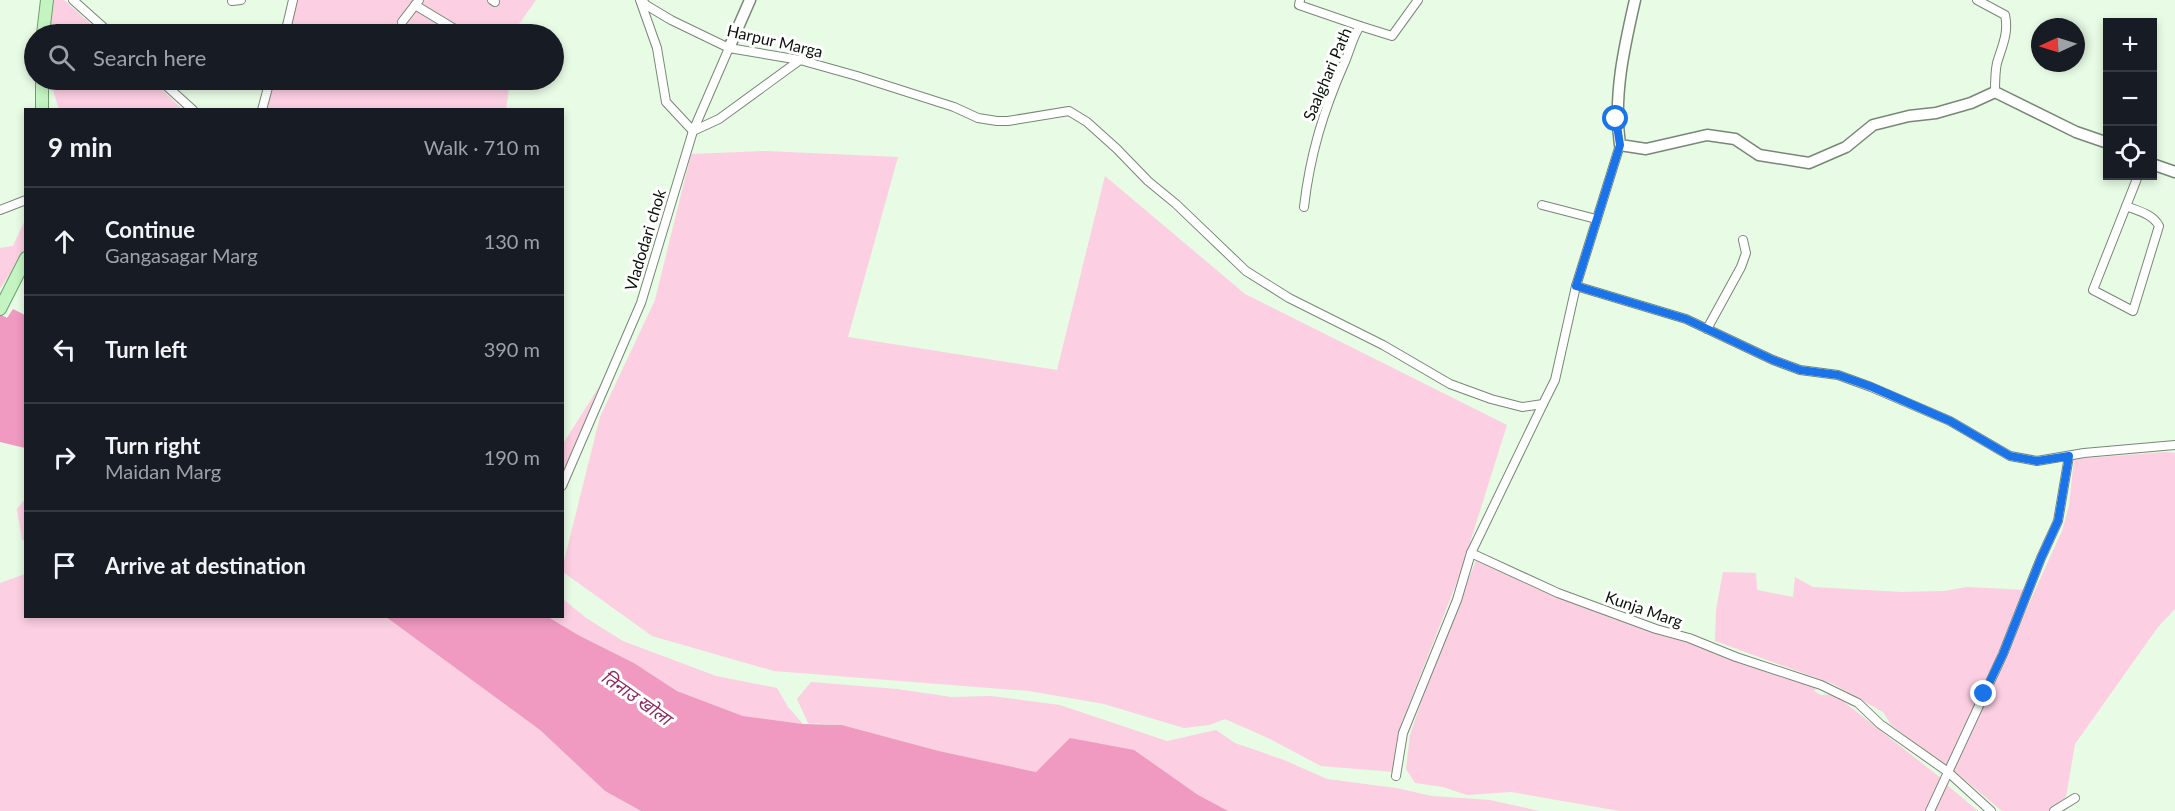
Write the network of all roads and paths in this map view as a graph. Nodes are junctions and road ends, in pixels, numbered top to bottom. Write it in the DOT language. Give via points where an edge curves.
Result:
graph roads {
  1 [pos="46,0"];
  2 [pos="73,0"];
  3 [pos="242,0"];
  4 [pos="293,0"];
  5 [pos="641,0"];
  6 [pos="750,0"];
  7 [pos="1300,0"];
  8 [pos="1419,0"];
  9 [pos="1635,0"];
  10 [pos="1977,0"];
  11 [pos="232,1"];
  12 [pos="417,2"];
  13 [pos="402,22"];
  14 [pos="44,24"];
  15 [pos="100,24"];
  16 [pos="287,24"];
  17 [pos="449,24"];
  18 [pos="1360,26"];
  19 [pos="729,48"];
  20 [pos="800,60"];
  21 [pos="42,90"];
  22 [pos="171,90"];
  23 [pos="267,90"];
  24 [pos="1995,92"];
  25 [pos="42,108"];
  26 [pos="191,108"];
  27 [pos="263,108"];
  28 [pos="693,131"];
  29 [pos="2103,140"];
  30 [pos="1620,145"];
  31 [pos="2157,166"];
  32 [pos="2175,172"];
  33 [pos="2136,180"];
  34 [pos="24,201"];
  35 [pos="1542,205"];
  36 [pos="2126,206"];
  37 [pos="1304,207"];
  38 [pos="0,210"];
  39 [pos="1596,219"];
  40 [pos="1743,240"];
  41 [pos="24,262"];
  42 [pos="1576,286"];
  43 [pos="3,304"];
  44 [pos="1707,329"];
  45 [pos="1543,404"];
  46 [pos="2175,445"];
  47 [pos="2069,456"];
  48 [pos="564,481"];
  49 [pos="1471,554"];
  50 [pos="1948,772"];
  51 [pos="1396,776"];
  52 [pos="2075,798"];
  53 [pos="1930,811"];
  54 [pos="1991,811"];
  55 [pos="2054,811"];
  1 -- 14 [label="main road"];
  2 -- 15 [label="street"];
  3 -- 11 [label="street"];
  4 -- 16 [label="street"];
  5 -- 19 [label="street, Harpur Marga" via="671,21"];
  5 -- 28 [label="street" via="657,48 666,102"];
  6 -- 19 [label="street, Vladodari chok"];
  7 -- 18 [label="street" via="1299,5"];
  8 -- 18 [label="street, Saalghari Path" via="1392,36"];
  9 -- 30 [label="street" via="1619,87 1616,119"];
  10 -- 24 [label="street" via="2005,15 2007,23 1996,65"];
  12 -- 13 [label="street"];
  12 -- 17 [label="street"];
  18 -- 37 [label="street, Saalghari Path" via="1322,117"];
  19 -- 20 [label="street, Harpur Marga"];
  19 -- 28 [label="street, Vladodari chok"];
  20 -- 28 [label="street" via="719,119"];
  20 -- 45 [label="street, Harpur Marga" via="996,122 1069,111 1117,149 1246,271 1289,298 1450,384 1522,407"];
  21 -- 25 [label="main road"];
  22 -- 26 [label="street"];
  23 -- 27 [label="street"];
  24 -- 29 [label="street" via="2076,132"];
  24 -- 30 [label="street" via="1936,113 1873,125 1846,147 1809,163 1759,155 1735,139 1707,135 1646,148"];
  28 -- 48 [label="street, Vladodari chok" via="641,303"];
  30 -- 39 [label="street"];
  31 -- 32 [label="street"];
  33 -- 36 [label="street"];
  34 -- 38 [label="street"];
  35 -- 39 [label="street"];
  36 -- 36 [label="street" via="2156,220 2159,226 2133,311 2093,290"];
  39 -- 42 [label="street"];
  40 -- 44 [label="street" via="1746,253 1741,267"];
  41 -- 43 [label="main road"];
  42 -- 44 [label="street" via="1663,311"];
  42 -- 45 [label="street" via="1555,380"];
  44 -- 47 [label="street" via="1800,370 1838,375 1919,406 2010,456 2037,461"];
  45 -- 49 [label="street"];
  46 -- 47 [label="street"];
  47 -- 50 [label="street" via="2058,521 2003,654"];
  49 -- 50 [label="street, Kunja Marg" via="1656,630 1821,685 1858,703 1880,724"];
  49 -- 51 [label="street" via="1457,600 1403,733"];
  50 -- 53 [label="street"];
  50 -- 54 [label="street, Kunja Marg"];
  52 -- 55 [label="street"];
}
